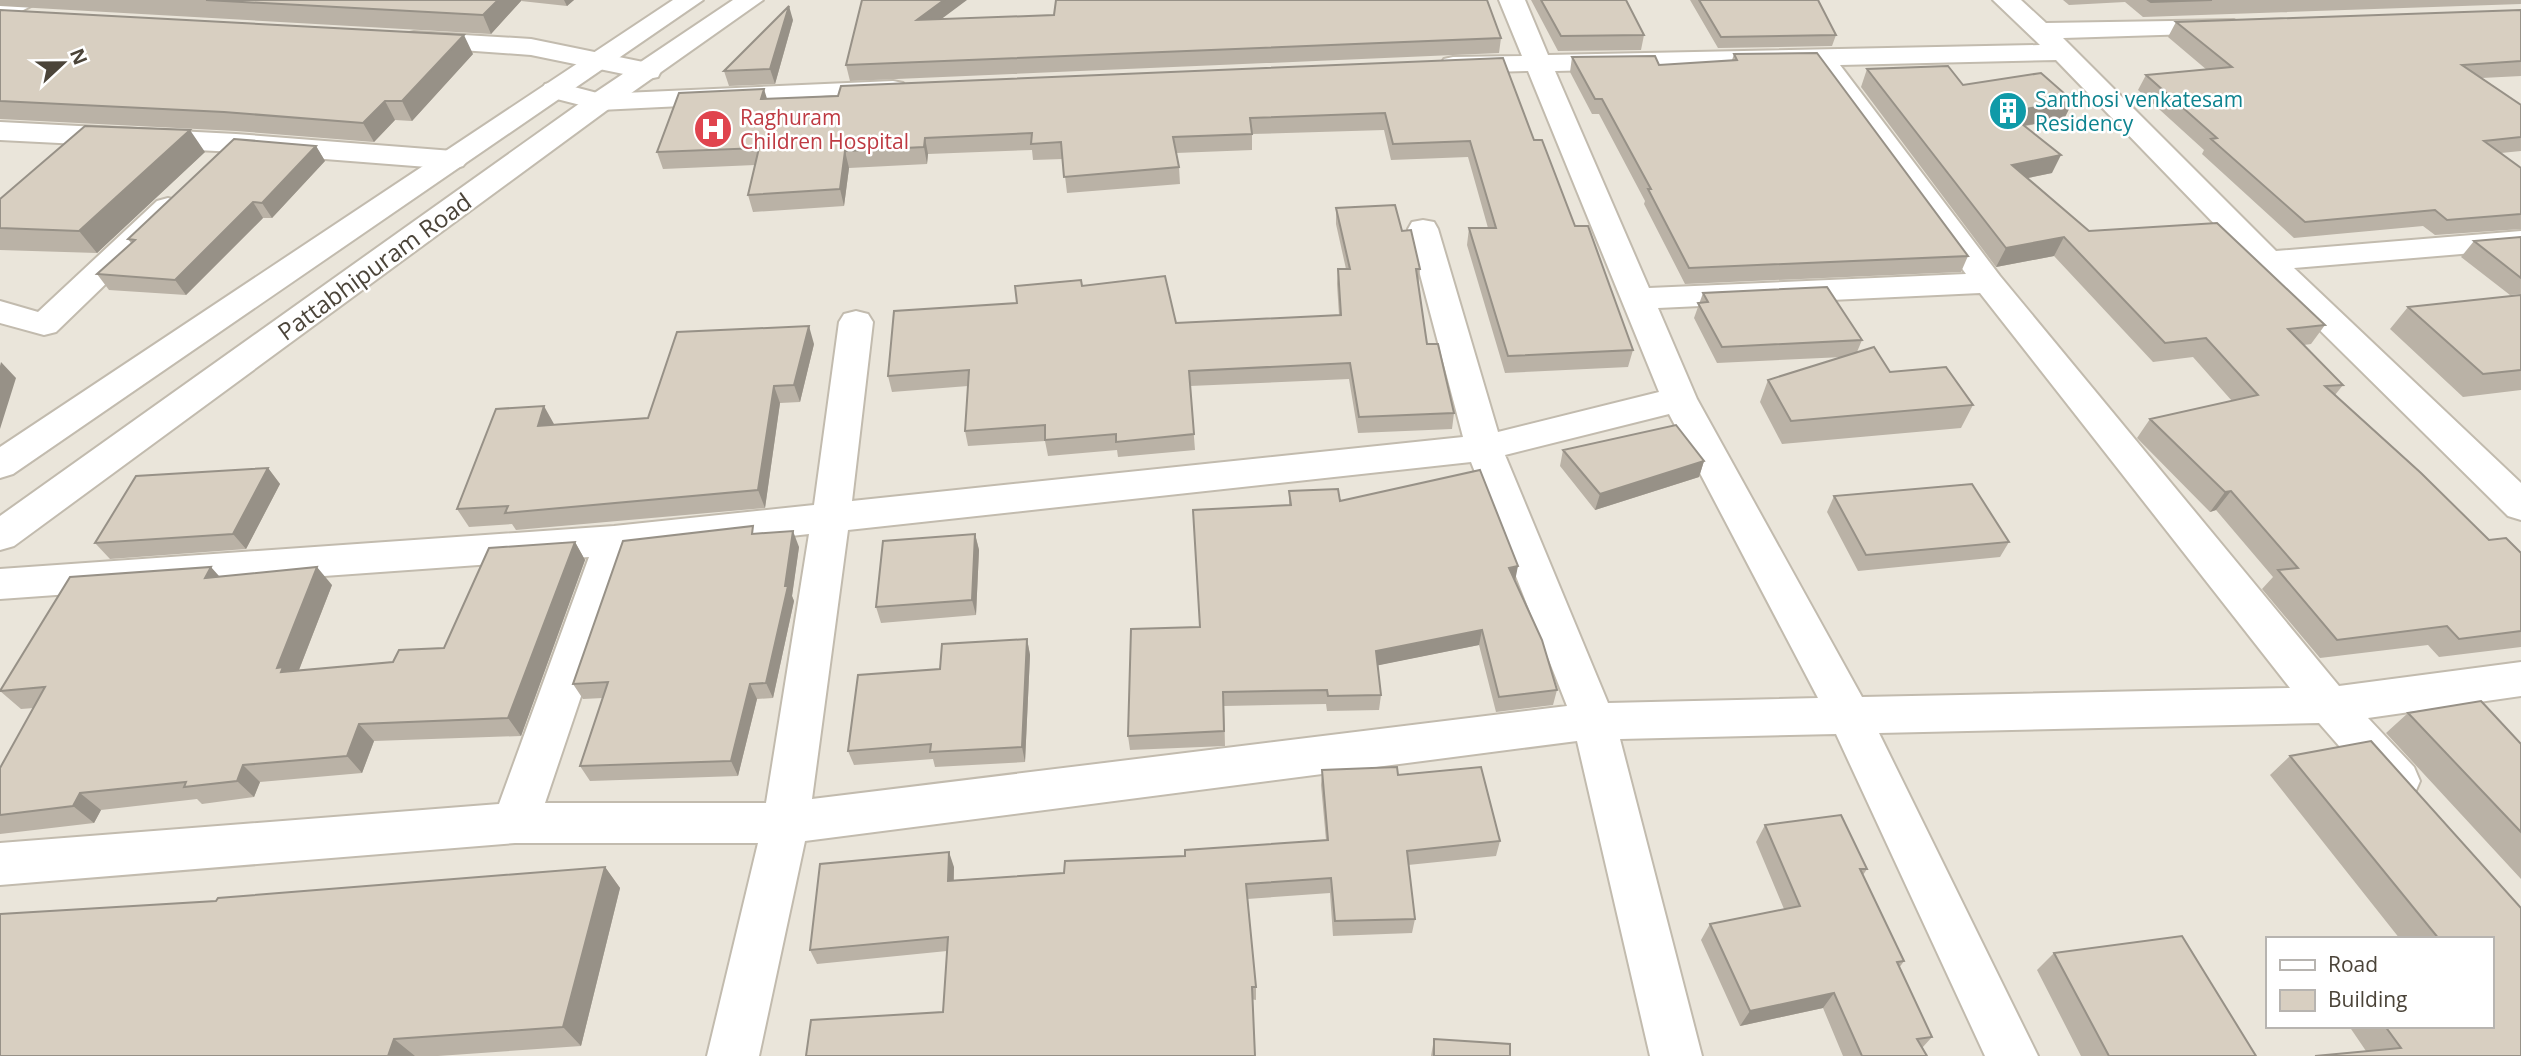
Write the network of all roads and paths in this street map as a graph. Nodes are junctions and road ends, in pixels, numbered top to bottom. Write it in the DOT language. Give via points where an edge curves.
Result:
graph roads {
  1 [pos="24,0"];
  2 [pos="690,0"];
  3 [pos="750,0"];
  4 [pos="1512,0"];
  5 [pos="2006,0"];
  6 [pos="0,15"];
  7 [pos="42,19"];
  8 [pos="2245,24"];
  9 [pos="2038,31"];
  10 [pos="391,39"];
  11 [pos="2063,52"];
  12 [pos="1821,57"];
  13 [pos="601,60"];
  14 [pos="1538,62"];
  15 [pos="1428,66"];
  16 [pos="648,71"];
  17 [pos="917,88"];
  18 [pos="555,90"];
  19 [pos="600,102"];
  20 [pos="0,131"];
  21 [pos="236,144"];
  22 [pos="453,160"];
  23 [pos="1423,229"];
  24 [pos="2521,240"];
  25 [pos="2268,261"];
  26 [pos="1989,283"];
  27 [pos="1639,299"];
  28 [pos="0,312"];
  29 [pos="856,322"];
  30 [pos="1679,398"];
  31 [pos="1484,448"];
  32 [pos="0,465"];
  33 [pos="2521,506"];
  34 [pos="830,520"];
  35 [pos="0,536"];
  36 [pos="614,541"];
  37 [pos="0,584"];
  38 [pos="2521,679"];
  39 [pos="2329,705"];
  40 [pos="1848,713"];
  41 [pos="1594,721"];
  42 [pos="2421,806"];
  43 [pos="515,823"];
  44 [pos="786,823"];
  45 [pos="0,864"];
  46 [pos="733,1056"];
  47 [pos="1676,1056"];
  48 [pos="2012,1056"];
  1 -- 6 [label="street"];
  2 -- 13 [label="street, Pattabhipuram Road"];
  3 -- 16 [label="street, Pattabhipuram Road"];
  4 -- 14 [label="street"];
  5 -- 9 [label="street"];
  6 -- 7 [label="street"];
  8 -- 9 [label="street"];
  9 -- 11 [label="street"];
  10 -- 13 [label="street" via="531,47"];
  11 -- 12 [label="street"];
  11 -- 25 [label="street"];
  12 -- 14 [label="street"];
  12 -- 26 [label="street"];
  13 -- 16 [label="street"];
  13 -- 18 [label="street, Pattabhipuram Road"];
  14 -- 15 [label="street"];
  14 -- 27 [label="street"];
  16 -- 19 [label="street, Pattabhipuram Road"];
  17 -- 19 [label="street"];
  18 -- 19 [label="street"];
  18 -- 22 [label="street, Pattabhipuram Road"];
  19 -- 35 [label="street, Pattabhipuram Road"];
  20 -- 21 [label="street"];
  21 -- 22 [label="street"];
  21 -- 28 [label="street" via="44,324"];
  22 -- 32 [label="street, Pattabhipuram Road"];
  23 -- 31 [label="street"];
  24 -- 25 [label="street"];
  25 -- 33 [label="street"];
  26 -- 27 [label="street"];
  26 -- 39 [label="street"];
  27 -- 30 [label="street"];
  29 -- 34 [label="street"];
  30 -- 31 [label="street"];
  30 -- 40 [label="street"];
  31 -- 34 [label="street"];
  31 -- 41 [label="street"];
  34 -- 36 [label="street"];
  34 -- 44 [label="street"];
  36 -- 37 [label="street"];
  36 -- 43 [label="street"];
  38 -- 39 [label="street"];
  39 -- 40 [label="street"];
  39 -- 42 [label="street"];
  40 -- 41 [label="street"];
  40 -- 48 [label="street"];
  41 -- 44 [label="street"];
  41 -- 47 [label="street"];
  43 -- 44 [label="street"];
  43 -- 45 [label="street"];
  44 -- 46 [label="street"];
}
